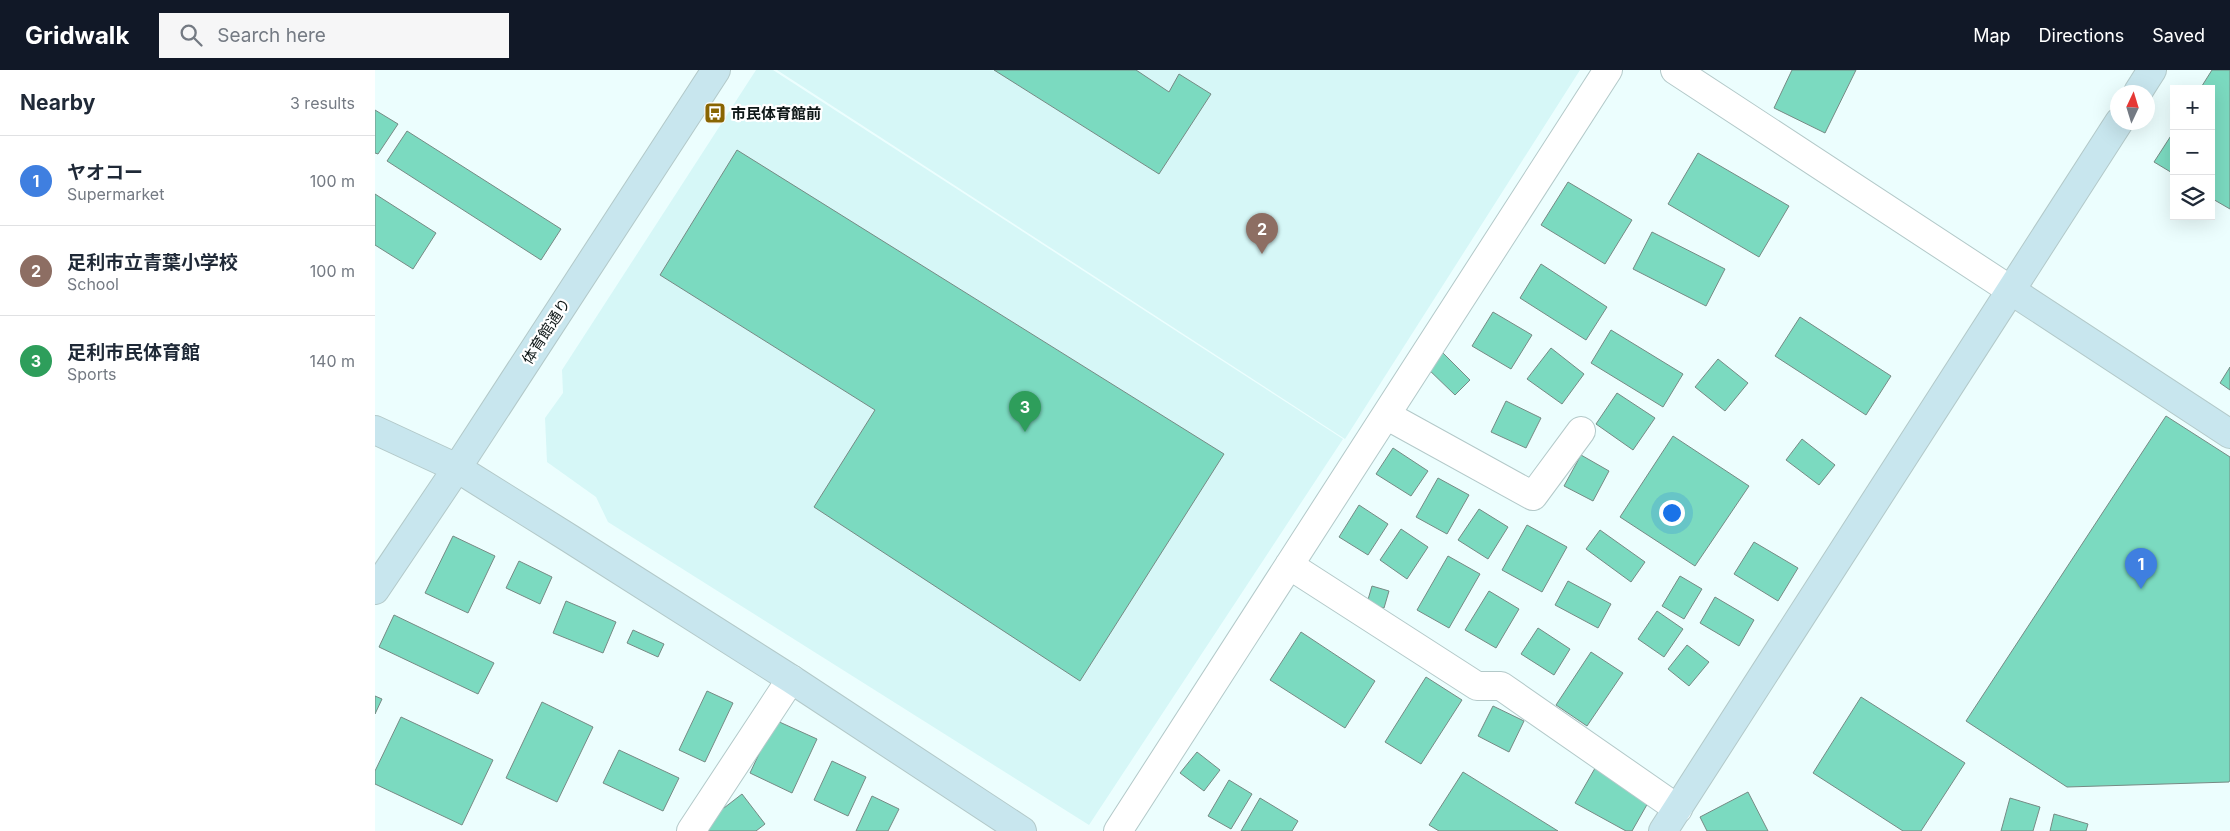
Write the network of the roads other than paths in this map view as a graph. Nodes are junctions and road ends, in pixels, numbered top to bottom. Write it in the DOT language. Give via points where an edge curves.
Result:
graph roads {
  1 [pos="715,70"];
  2 [pos="1608,70"];
  3 [pos="1675,70"];
  4 [pos="2152,70"];
  5 [pos="2142,85"];
  6 [pos="2114,130"];
  7 [pos="2012,290"];
  8 [pos="1386,415"];
  9 [pos="375,430"];
  10 [pos="1581,431"];
  11 [pos="2230,434"];
  12 [pos="457,468"];
  13 [pos="1289,565"];
  14 [pos="375,590"];
  15 [pos="791,679"];
  16 [pos="1678,809"];
  17 [pos="691,831"];
  18 [pos="1021,831"];
  19 [pos="1118,831"];
  20 [pos="1663,831"];
  1 -- 12 [label="street, 体育館通り"];
  2 -- 8 [label="street"];
  3 -- 7 [label="street"];
  4 -- 5 [label="street"];
  6 -- 7 [label="street"];
  7 -- 11 [label="street"];
  7 -- 16 [label="street"];
  8 -- 10 [label="street" via="1533,496"];
  8 -- 13 [label="street"];
  9 -- 12 [label="street"];
  12 -- 14 [label="street, 体育館通り"];
  12 -- 15 [label="street"];
  13 -- 16 [label="street" via="1477,686 1501,686"];
  13 -- 19 [label="street"];
  15 -- 17 [label="street"];
  15 -- 18 [label="street"];
  16 -- 20 [label="street"];
}
